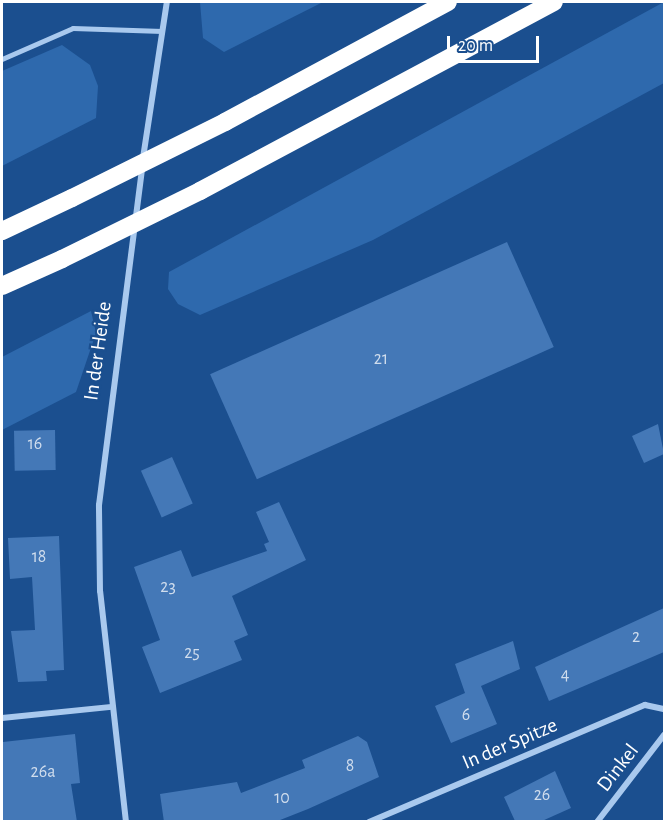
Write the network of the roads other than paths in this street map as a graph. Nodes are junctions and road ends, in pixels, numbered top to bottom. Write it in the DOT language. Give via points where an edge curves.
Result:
graph roads {
  1 [pos="167,2"];
  2 [pos="448,2"];
  3 [pos="554,2"];
  4 [pos="162,31"];
  5 [pos="2,59"];
  6 [pos="2,231"];
  7 [pos="2,286"];
  8 [pos="111,707"];
  9 [pos="664,709"];
  10 [pos="2,718"];
  11 [pos="664,735"];
  12 [pos="126,822"];
  13 [pos="369,822"];
  14 [pos="597,822"];
  1 -- 4 [label="street, In der Heide"];
  2 -- 6 [label="highway, bridge" via="225,122"];
  3 -- 7 [label="highway, bridge" via="200,191"];
  4 -- 5 [label="lane" via="73,28"];
  4 -- 8 [label="street, In der Heide" via="106,415 99,505"];
  8 -- 10 [label="street"];
  8 -- 12 [label="street, In der Heide"];
  9 -- 13 [label="street, In der Spitze" via="645,705"];
  11 -- 14 [label="street, Dinkel"];
}
